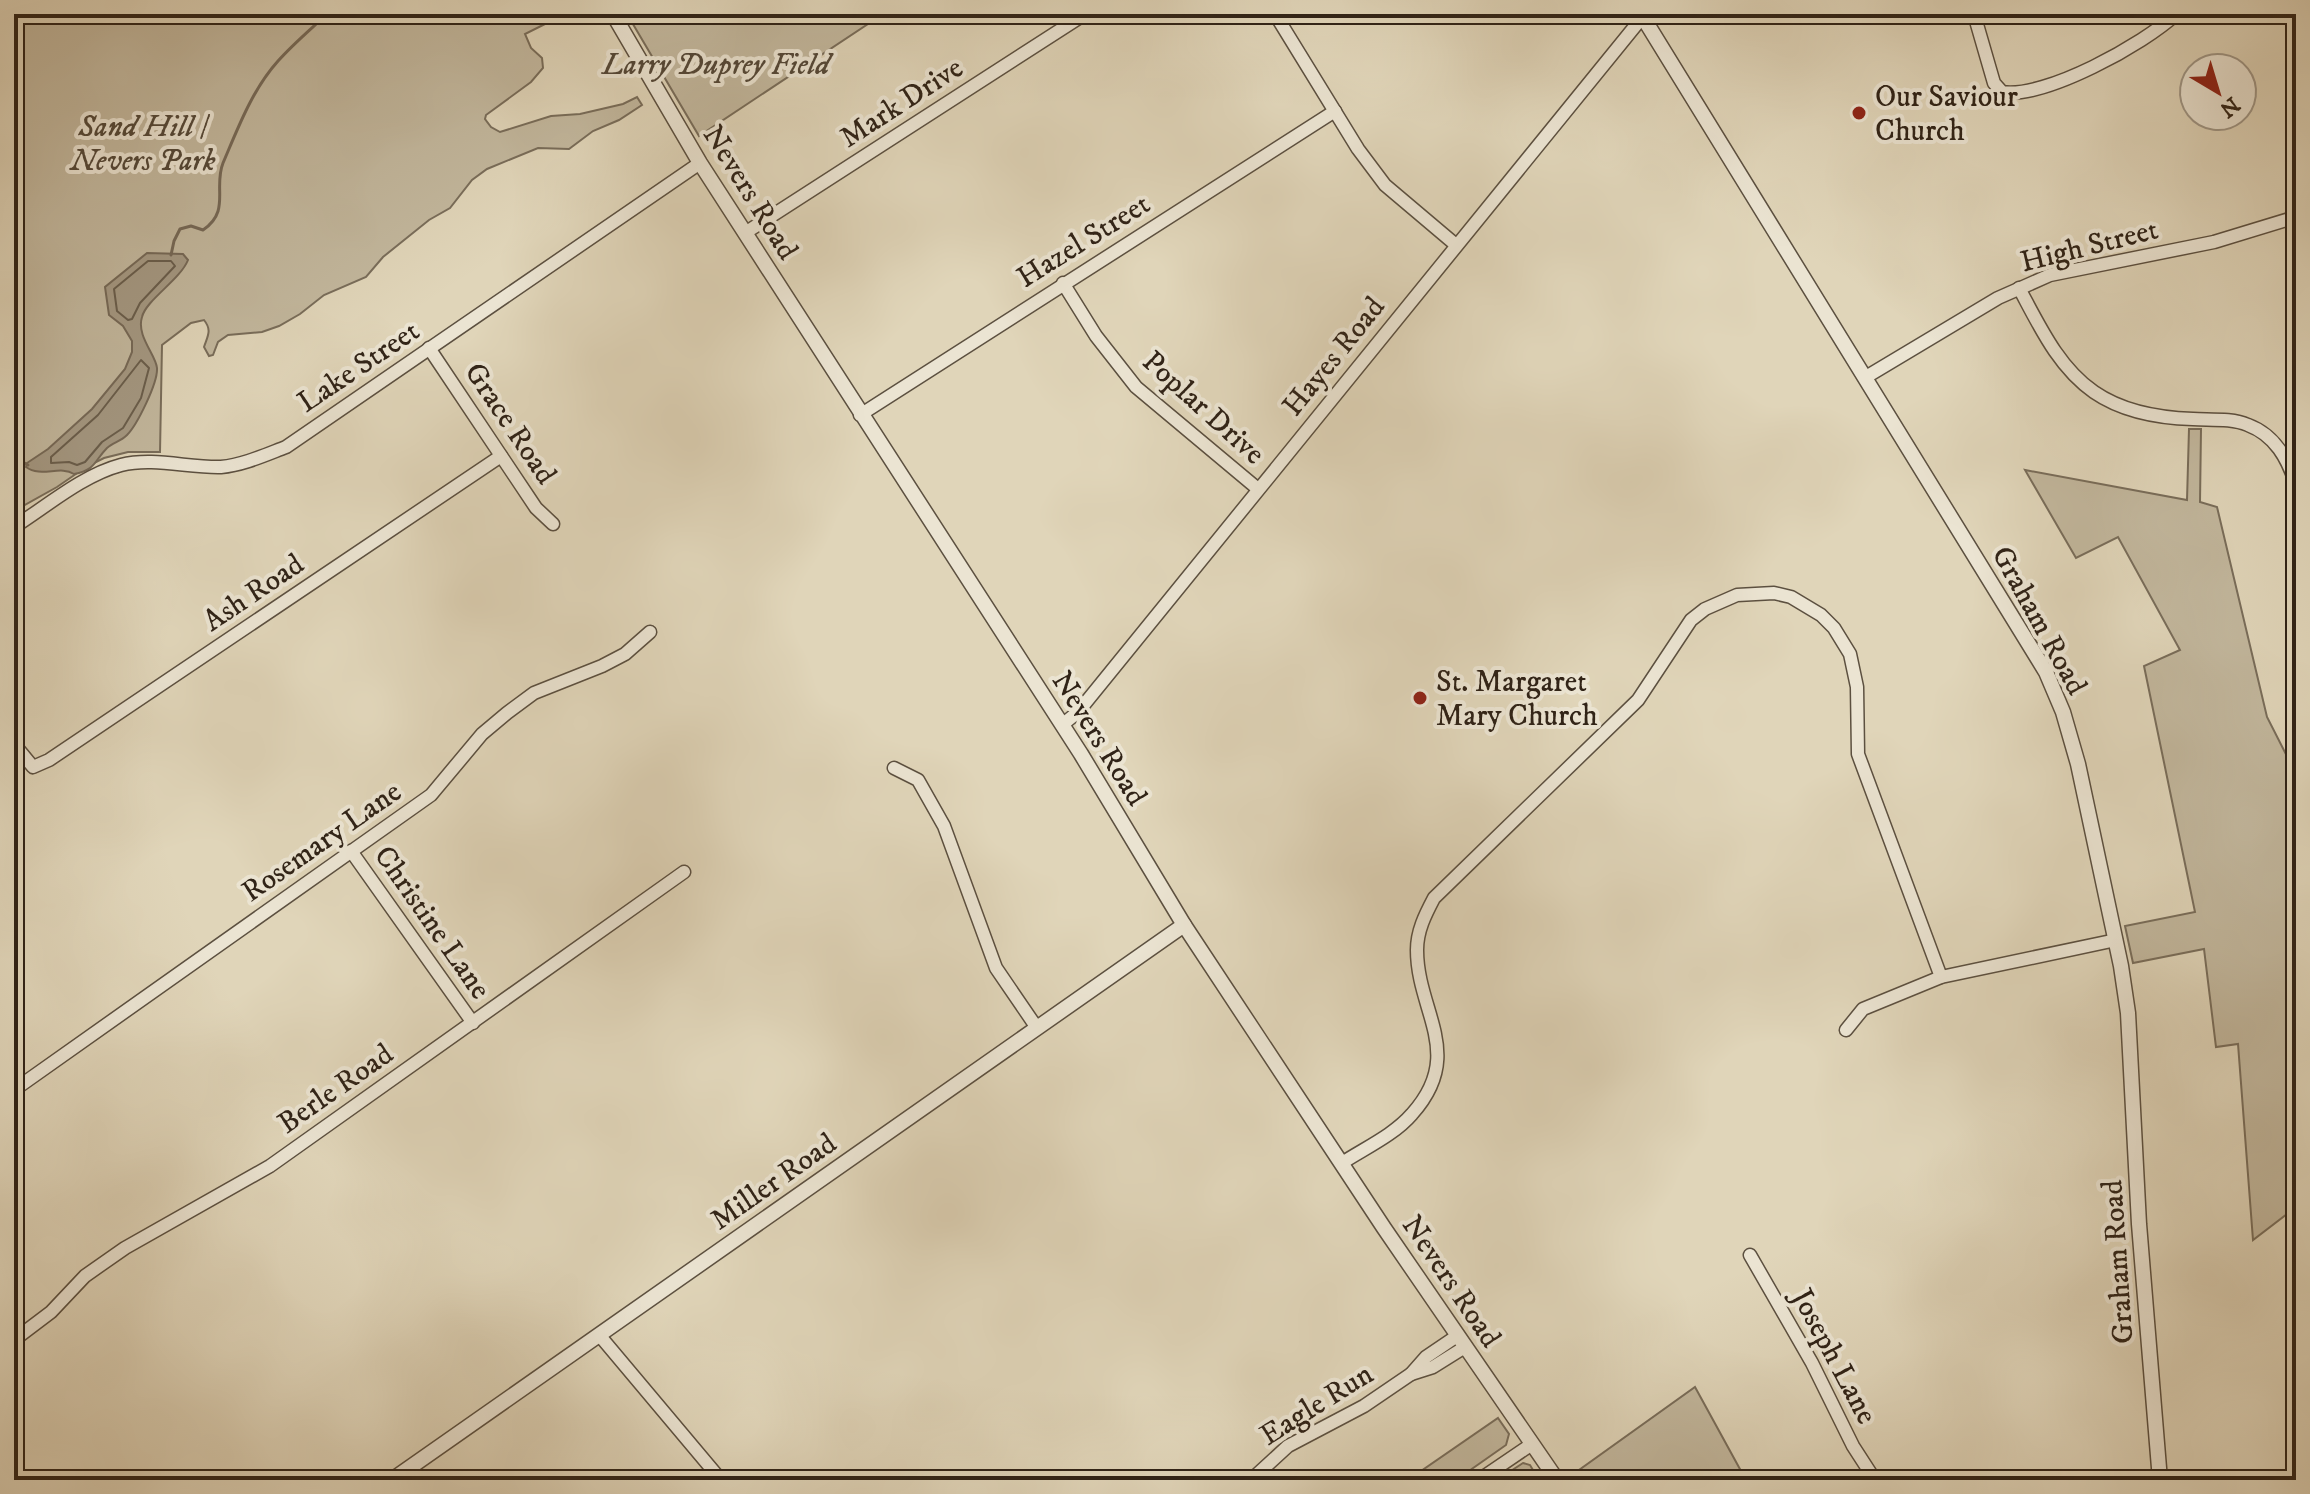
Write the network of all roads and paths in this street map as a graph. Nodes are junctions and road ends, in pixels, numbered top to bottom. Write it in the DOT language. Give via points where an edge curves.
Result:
graph roads {
  1 [pos="613,14"];
  2 [pos="1085,14"];
  3 [pos="1275,14"];
  4 [pos="1974,14"];
  5 [pos="2176,14"];
  6 [pos="1643,15"];
  7 [pos="1335,111"];
  8 [pos="700,163"];
  9 [pos="2296,217"];
  10 [pos="745,233"];
  11 [pos="1456,245"];
  12 [pos="1063,283"];
  13 [pos="2019,288"];
  14 [pos="429,348"];
  15 [pos="1866,377"];
  16 [pos="860,415"];
  17 [pos="501,456"];
  18 [pos="2296,485"];
  19 [pos="1258,489"];
  20 [pos="553,524"];
  21 [pos="14,527"];
  22 [pos="650,632"];
  23 [pos="1062,725"];
  24 [pos="14,744"];
  25 [pos="894,768"];
  26 [pos="351,851"];
  27 [pos="684,872"];
  28 [pos="1184,925"];
  29 [pos="2116,940"];
  30 [pos="1941,977"];
  31 [pos="473,1023"];
  32 [pos="1037,1028"];
  33 [pos="1846,1030"];
  34 [pos="14,1090"];
  35 [pos="1342,1163"];
  36 [pos="1750,1255"];
  37 [pos="600,1336"];
  38 [pos="14,1340"];
  39 [pos="1461,1341"];
  40 [pos="1532,1444"];
  41 [pos="392,1480"];
  42 [pos="721,1480"];
  43 [pos="1251,1480"];
  44 [pos="1479,1480"];
  45 [pos="1557,1480"];
  46 [pos="1875,1480"];
  47 [pos="2160,1480"];
  1 -- 8 [label="street, Nevers Road"];
  2 -- 10 [label="street, Mark Drive"];
  3 -- 7 [label="street"];
  4 -- 5 [label="street" via="1994,83 2002,92 2015,94 2110,59"];
  6 -- 11 [label="street, Hayes Road"];
  6 -- 15 [label="street, Graham Road"];
  7 -- 11 [label="street" via="1385,185"];
  7 -- 12 [label="street, Hazel Street"];
  8 -- 10 [label="street, Nevers Road"];
  8 -- 14 [label="street, Lake Street"];
  9 -- 13 [label="street, High Street" via="2188,248 2050,275"];
  10 -- 16 [label="street, Nevers Road"];
  11 -- 19 [label="street, Hayes Road"];
  12 -- 16 [label="street, Hazel Street"];
  12 -- 19 [label="street, Poplar Drive" via="1136,387"];
  13 -- 15 [label="street, High Street"];
  13 -- 18 [label="street" via="2067,368 2093,392 2123,408 2158,417 2247,424 2281,450"];
  14 -- 17 [label="street, Grace Road"];
  14 -- 21 [label="street, Lake Street" via="286,447 223,467 125,464"];
  15 -- 29 [label="street, Graham Road" via="2046,672 2078,764"];
  16 -- 23 [label="street, Nevers Road"];
  17 -- 20 [label="street, Grace Road"];
  17 -- 24 [label="street, Ash Road" via="49,760 33,767"];
  19 -- 23 [label="street, Hayes Road" via="1078,712"];
  22 -- 26 [label="street, Rosemary Lane" via="625,654 534,693 482,734 431,795"];
  23 -- 28 [label="street, Nevers Road"];
  25 -- 32 [label="street" via="918,780 944,826 996,968"];
  26 -- 31 [label="street, Christine Lane"];
  26 -- 34 [label="street, Rosemary Lane"];
  27 -- 31 [label="street, Berle Road"];
  28 -- 32 [label="street, Miller Road"];
  28 -- 35 [label="street, Nevers Road"];
  29 -- 30 [label="street"];
  29 -- 47 [label="street, Graham Road" via="2128,1013"];
  30 -- 33 [label="street" via="1863,1009"];
  30 -- 35 [label="street" via="1858,754 1855,671 1843,639 1821,615 1791,597 1737,595 1691,620 1638,700 1434,898 1419,931 1417,951 1438,1046 1432,1082 1413,1114"];
  31 -- 38 [label="street, Berle Road" via="270,1166 125,1248"];
  32 -- 37 [label="street, Miller Road"];
  35 -- 39 [label="street, Nevers Road"];
  36 -- 46 [label="street, Joseph Lane"];
  37 -- 41 [label="street, Miller Road"];
  37 -- 42 [label="street"];
  39 -- 40 [label="street, Nevers Road"];
  39 -- 43 [label="street, Eagle Run" via="1426,1357 1411,1374 1364,1406 1288,1446"];
  40 -- 44 [label="street"];
  40 -- 45 [label="street, Nevers Road"];
}
